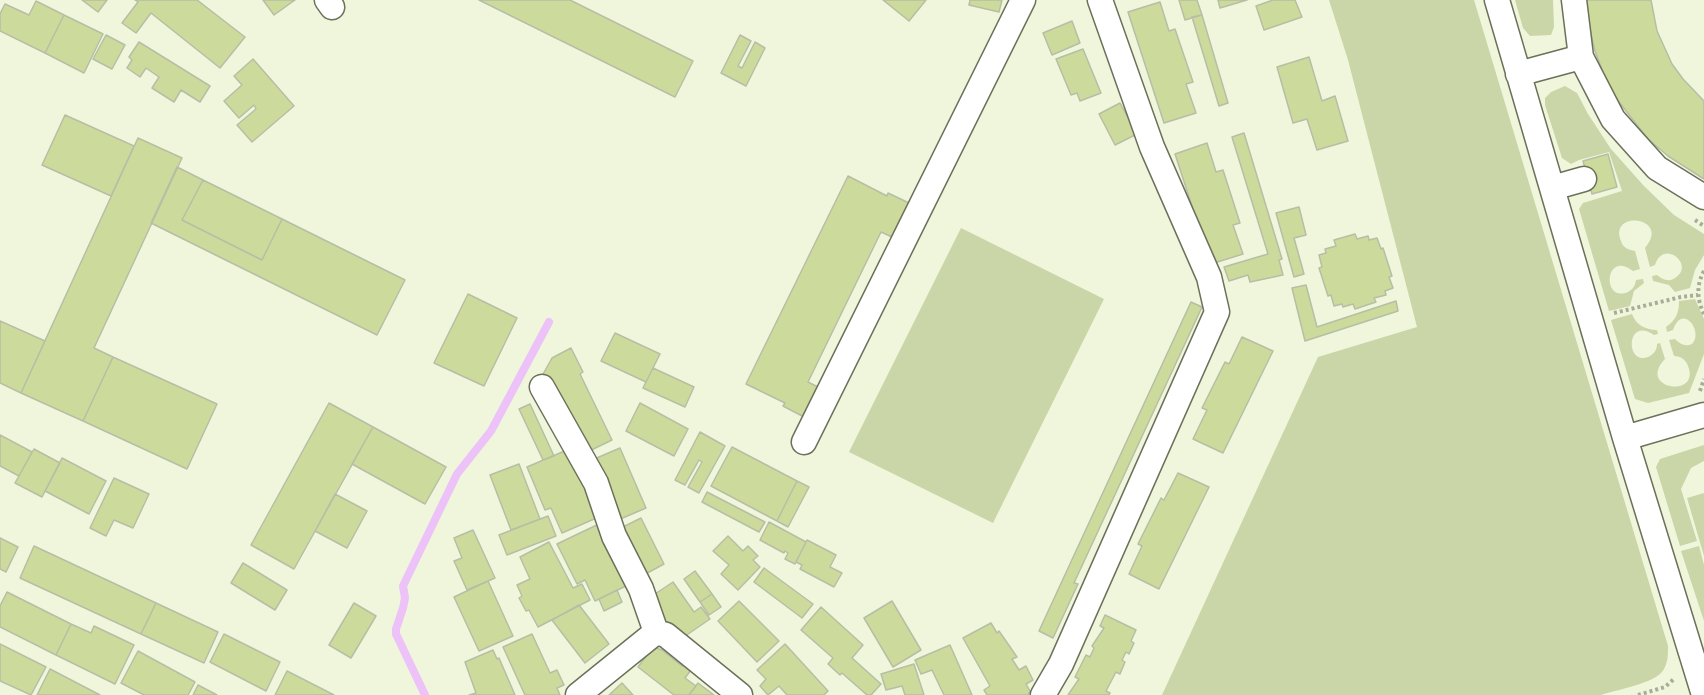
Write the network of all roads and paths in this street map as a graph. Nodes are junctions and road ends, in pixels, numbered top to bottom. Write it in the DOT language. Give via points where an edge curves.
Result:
graph roads {
  1 [pos="1023,0"];
  2 [pos="1100,0"];
  3 [pos="1497,0"];
  4 [pos="1574,0"];
  5 [pos="1581,57"];
  6 [pos="1518,74"];
  7 [pos="1584,179"];
  8 [pos="1552,188"];
  9 [pos="1704,198"];
  10 [pos="1704,271"];
  11 [pos="1698,295"];
  12 [pos="1704,314"];
  13 [pos="1605,316"];
  14 [pos="1704,379"];
  15 [pos="542,387"];
  16 [pos="1702,404"];
  17 [pos="1625,438"];
  18 [pos="804,442"];
  19 [pos="656,632"];
  20 [pos="578,695"];
  21 [pos="740,695"];
  22 [pos="1042,695"];
  23 [pos="1704,695"];
  1 -- 18 [label="street"];
  2 -- 22 [label="street" via="1152,147 1209,277 1217,312 1060,664"];
  3 -- 6 [label="street"];
  4 -- 5 [label="street"];
  5 -- 6 [label="street"];
  5 -- 9 [label="street" via="1613,119 1657,168"];
  6 -- 8 [label="street"];
  7 -- 8 [label="street"];
  8 -- 17 [label="street"];
  10 -- 11 [label="path"];
  11 -- 12 [label="path"];
  11 -- 13 [label="path"];
  14 -- 16 [label="path"];
  15 -- 19 [label="street" via="596,483 614,536 641,589"];
  16 -- 17 [label="street"];
  17 -- 23 [label="street"];
  19 -- 20 [label="street"];
  19 -- 21 [label="street" via="666,635"];
}
